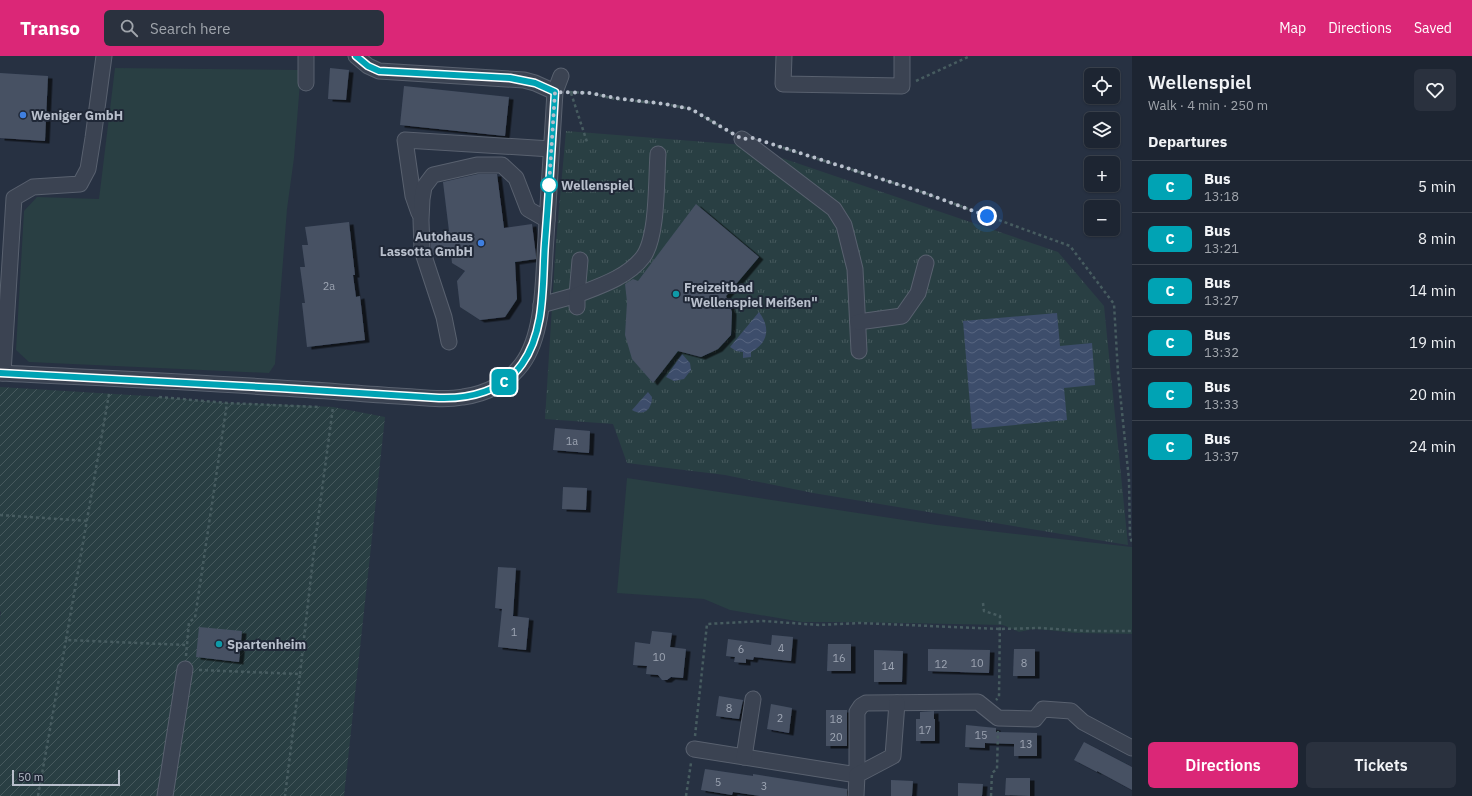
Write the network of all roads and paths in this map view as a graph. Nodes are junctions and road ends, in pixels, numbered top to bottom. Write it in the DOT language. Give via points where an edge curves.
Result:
graph roads {
  1 [pos="104,56"];
  2 [pos="306,56"];
  3 [pos="356,56"];
  4 [pos="784,56"];
  5 [pos="902,56"];
  6 [pos="970,56"];
  7 [pos="561,76"];
  8 [pos="306,83"];
  9 [pos="902,86"];
  10 [pos="555,92"];
  11 [pos="571,92"];
  12 [pos="742,139"];
  13 [pos="587,142"];
  14 [pos="776,146"];
  15 [pos="551,149"];
  16 [pos="658,154"];
  17 [pos="421,220"];
  18 [pos="547,220"];
  19 [pos="580,260"];
  20 [pos="926,263"];
  21 [pos="577,301"];
  22 [pos="541,305"];
  23 [pos="858,322"];
  24 [pos="448,342"];
  25 [pos="859,351"];
  26 [pos="2,373"];
  27 [pos="109,394"];
  28 [pos="227,403"];
  29 [pos="333,407"];
  30 [pos="0,514"];
  31 [pos="88,521"];
  32 [pos="1132,542"];
  33 [pos="983,603"];
  34 [pos="1000,629"];
  35 [pos="1132,631"];
  36 [pos="66,640"];
  37 [pos="187,645"];
  38 [pos="185,669"];
  39 [pos="300,674"];
  40 [pos="753,699"];
  41 [pos="897,703"];
  42 [pos="986,709"];
  43 [pos="998,718"];
  44 [pos="1132,748"];
  45 [pos="694,749"];
  46 [pos="744,757"];
  47 [pos="857,775"];
  48 [pos="38,796"];
  49 [pos="165,796"];
  50 [pos="284,796"];
  51 [pos="686,796"];
  52 [pos="856,796"];
  53 [pos="992,796"];
  1 -- 26 [label="street" via="88,169 80,184 33,187 14,198"];
  2 -- 8 [label="street"];
  3 -- 10 [label="street" via="379,71 536,77"];
  4 -- 9 [label="street" via="783,84"];
  5 -- 9 [label="street"];
  6 -- 9 [label="path"];
  7 -- 10 [label="street"];
  10 -- 11 [label="path"];
  10 -- 15 [label="street"];
  11 -- 12 [label="path" via="691,109"];
  11 -- 13 [label="path"];
  12 -- 23 [label="street" via="834,208 844,225 855,269"];
  14 -- 32 [label="path" via="919,191 1070,246 1114,304"];
  15 -- 17 [label="street" via="405,140 413,196"];
  15 -- 18 [label="street"];
  16 -- 21 [label="street" via="653,231 649,247 630,269"];
  17 -- 18 [label="street" via="424,187 433,175 477,165 502,165 516,178 528,209"];
  17 -- 24 [label="street" via="422,250 444,317"];
  18 -- 22 [label="street"];
  19 -- 21 [label="street"];
  20 -- 23 [label="street" via="918,293 902,316"];
  21 -- 22 [label="street"];
  22 -- 26 [label="street" via="535,339 521,366 504,383 483,393 463,398"];
  23 -- 25 [label="street"];
  27 -- 31 [label="path"];
  28 -- 37 [label="path" via="194,618 189,622"];
  29 -- 39 [label="path"];
  30 -- 31 [label="path"];
  31 -- 36 [label="path"];
  33 -- 34 [label="path" via="984,611 1000,616"];
  34 -- 35 [label="path"];
  34 -- 42 [label="path" via="999,697"];
  34 -- 45 [label="path" via="860,623 819,625 763,621 708,624"];
  36 -- 37 [label="path"];
  36 -- 48 [label="path"];
  37 -- 38 [label="path"];
  38 -- 39 [label="path"];
  38 -- 49 [label="street"];
  39 -- 50 [label="path"];
  40 -- 46 [label="street"];
  41 -- 42 [label="street" via="978,702"];
  41 -- 47 [label="street" via="893,756"];
  41 -- 47 [label="street" via="866,703 857,712"];
  42 -- 43 [label="street"];
  43 -- 44 [label="street" via="1035,719 1043,709 1071,711 1083,722"];
  43 -- 53 [label="path" via="997,769 992,773"];
  45 -- 46 [label="street"];
  45 -- 51 [label="path"];
  46 -- 47 [label="street"];
  47 -- 52 [label="street"];
}
